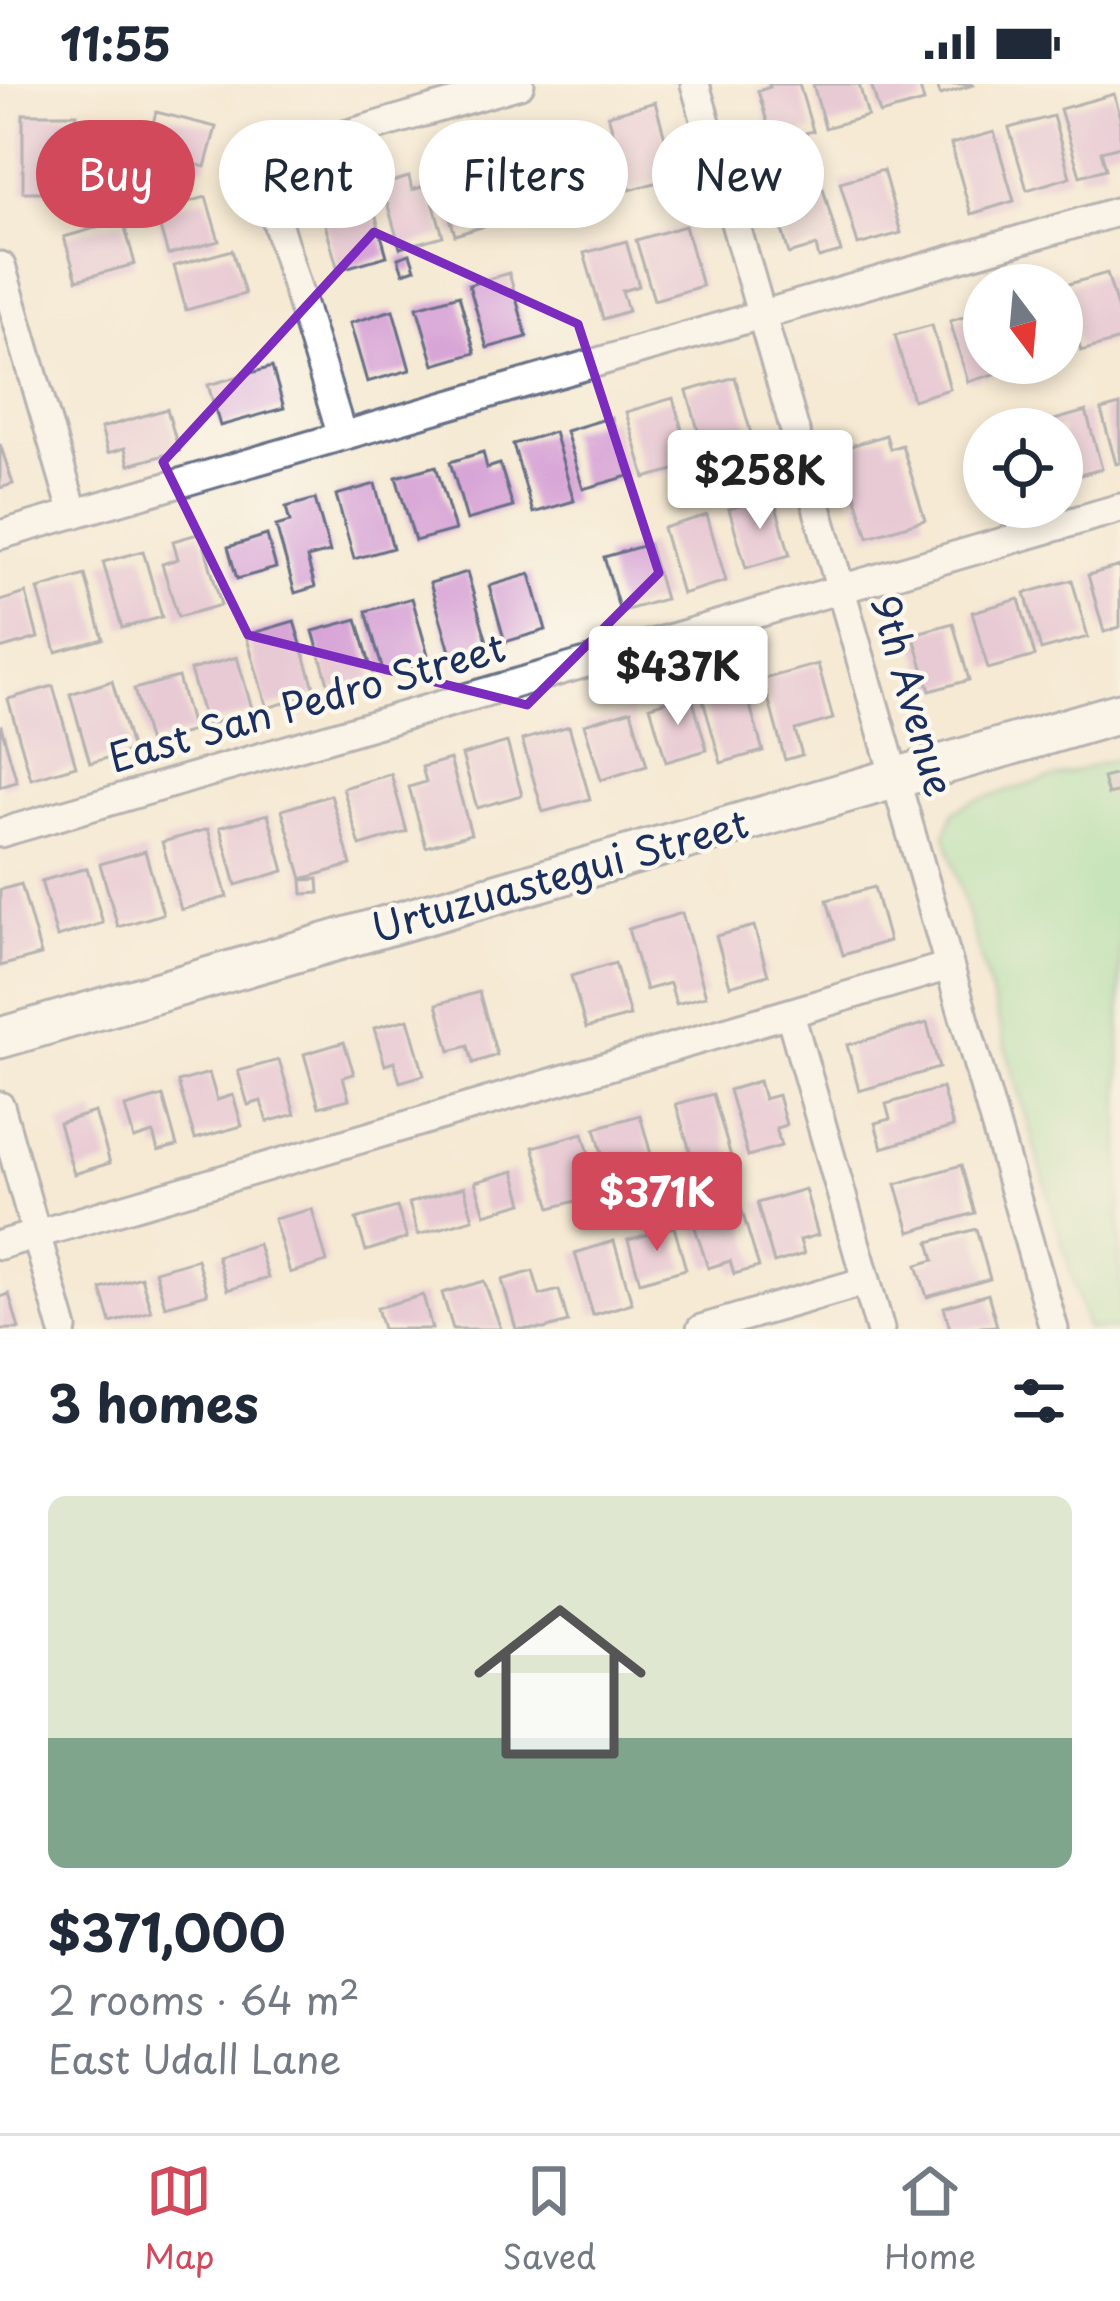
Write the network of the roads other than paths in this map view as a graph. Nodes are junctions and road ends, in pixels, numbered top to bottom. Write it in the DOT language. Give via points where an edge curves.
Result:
graph roads {
  1 [pos="520,84"];
  2 [pos="695,84"];
  3 [pos="1120,211"];
  4 [pos="1,266"];
  5 [pos="761,315"];
  6 [pos="342,436"];
  7 [pos="1120,508"];
  8 [pos="74,514"];
  9 [pos="0,535"];
  10 [pos="840,588"];
  11 [pos="1120,713"];
  12 [pos="896,780"];
  13 [pos="0,833"];
  14 [pos="950,966"];
  15 [pos="790,1014"];
  16 [pos="0,1038"];
  17 [pos="0,1106"];
  18 [pos="36,1234"];
  19 [pos="0,1245"];
  20 [pos="866,1281"];
  21 [pos="63,1329"];
  22 [pos="701,1329"];
  23 [pos="880,1329"];
  24 [pos="1054,1329"];
  1 -- 6 [label="street" via="307,146 277,166 270,199"];
  2 -- 5 [label="street, 9th Avenue"];
  3 -- 5 [label="street"];
  4 -- 8 [label="street"];
  5 -- 6 [label="street"];
  5 -- 10 [label="street, 9th Avenue"];
  6 -- 8 [label="street"];
  7 -- 10 [label="street, East San Pedro Street"];
  8 -- 9 [label="street"];
  10 -- 12 [label="street, 9th Avenue"];
  10 -- 13 [label="street, East San Pedro Street"];
  11 -- 12 [label="main road, Urtuzuastegui Street"];
  12 -- 14 [label="street, 9th Avenue"];
  12 -- 16 [label="main road, Urtuzuastegui Street"];
  14 -- 15 [label="street"];
  14 -- 24 [label="street, 9th Avenue"];
  15 -- 18 [label="street"];
  15 -- 20 [label="street"];
  17 -- 18 [label="street"];
  18 -- 19 [label="street"];
  18 -- 21 [label="street"];
  20 -- 22 [label="street"];
  20 -- 23 [label="street"];
}
